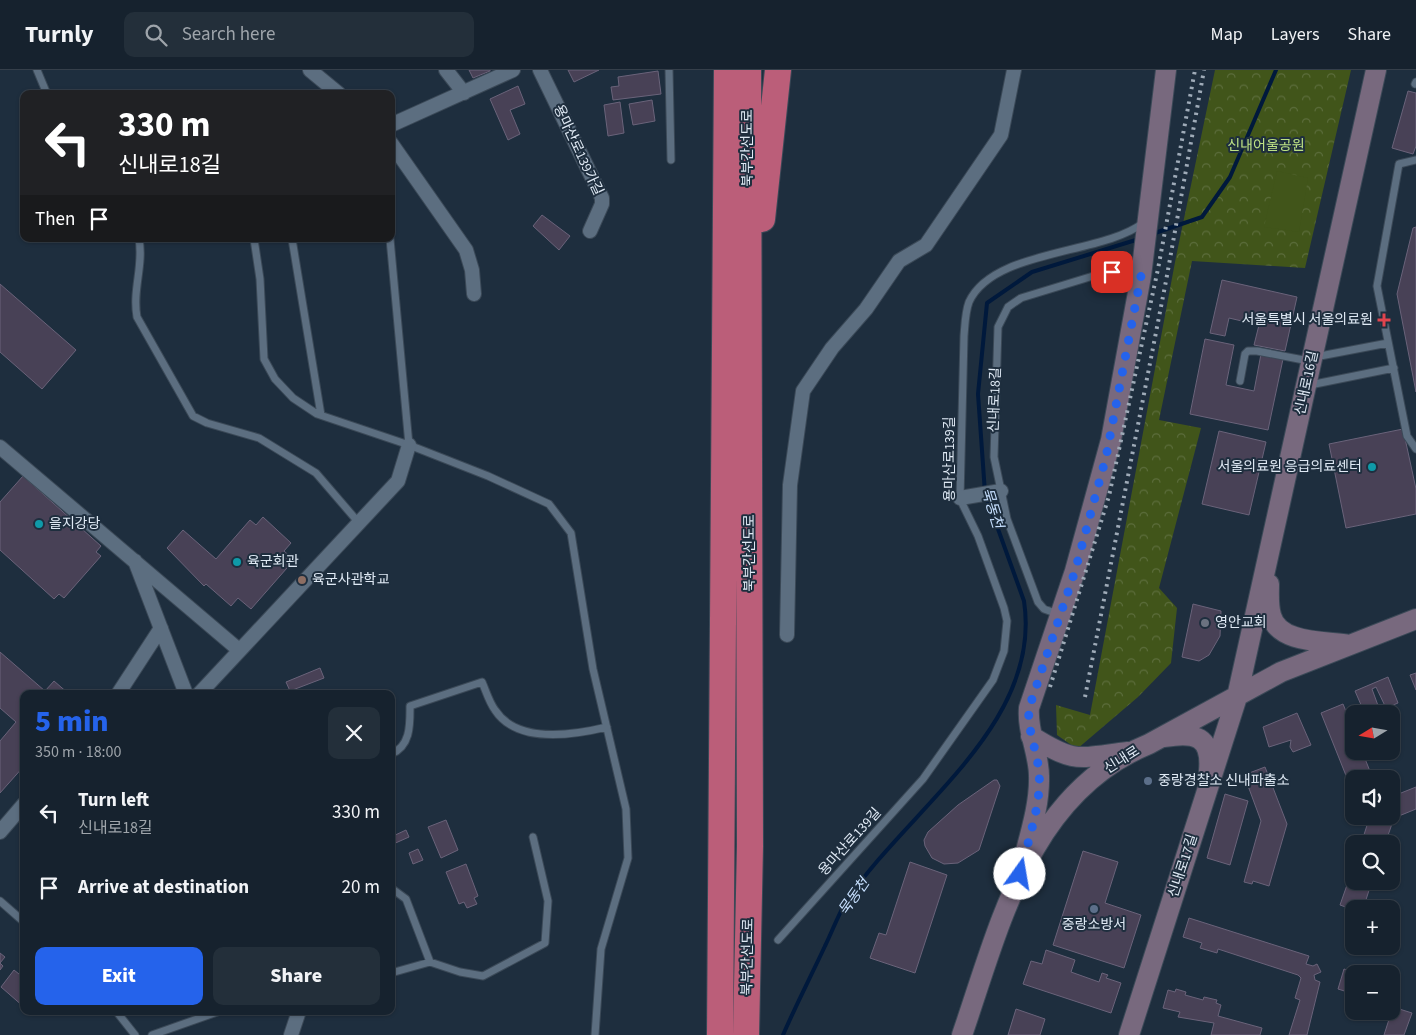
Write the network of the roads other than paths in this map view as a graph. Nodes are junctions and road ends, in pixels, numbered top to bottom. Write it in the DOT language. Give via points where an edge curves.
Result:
graph roads {
  1 [pos="37,70"];
  2 [pos="310,70"];
  3 [pos="446,70"];
  4 [pos="514,70"];
  5 [pos="540,70"];
  6 [pos="669,70"];
  7 [pos="727,70"];
  8 [pos="748,70"];
  9 [pos="778,70"];
  10 [pos="1014,70"];
  11 [pos="1166,70"];
  12 [pos="1376,70"];
  13 [pos="45,90"];
  14 [pos="334,90"];
  15 [pos="464,92"];
  16 [pos="395,123"];
  17 [pos="395,149"];
  18 [pos="671,160"];
  19 [pos="1416,160"];
  20 [pos="1149,217"];
  21 [pos="590,231"];
  22 [pos="140,242"];
  23 [pos="254,242"];
  24 [pos="292,242"];
  25 [pos="390,242"];
  26 [pos="1141,276"];
  27 [pos="474,294"];
  28 [pos="749,326"];
  29 [pos="1388,343"];
  30 [pos="1312,359"];
  31 [pos="1394,368"];
  32 [pos="1240,382"];
  33 [pos="1307,385"];
  34 [pos="321,415"];
  35 [pos="409,445"];
  36 [pos="0,447"];
  37 [pos="1416,449"];
  38 [pos="1001,491"];
  39 [pos="960,498"];
  40 [pos="359,523"];
  41 [pos="1268,559"];
  42 [pos="135,560"];
  43 [pos="1060,615"];
  44 [pos="1416,619"];
  45 [pos="161,628"];
  46 [pos="787,635"];
  47 [pos="1351,645"];
  48 [pos="239,650"];
  49 [pos="121,690"];
  50 [pos="184,690"];
  51 [pos="203,690"];
  52 [pos="1237,696"];
  53 [pos="607,727"];
  54 [pos="1031,736"];
  55 [pos="1156,739"];
  56 [pos="1130,751"];
  57 [pos="395,753"];
  58 [pos="1208,788"];
  59 [pos="20,809"];
  60 [pos="0,832"];
  61 [pos="533,837"];
  62 [pos="1020,874"];
  63 [pos="395,891"];
  64 [pos="0,901"];
  65 [pos="20,918"];
  66 [pos="778,940"];
  67 [pos="430,962"];
  68 [pos="395,972"];
  69 [pos="119,1015"];
  70 [pos="209,1015"];
  71 [pos="298,1015"];
  72 [pos="135,1035"];
  73 [pos="152,1035"];
  74 [pos="291,1035"];
  75 [pos="595,1035"];
  76 [pos="720,1035"];
  77 [pos="746,1035"];
  78 [pos="962,1035"];
  79 [pos="1129,1035"];
  1 -- 13 [label="lane"];
  2 -- 14 [label="street"];
  3 -- 15 [label="street"];
  4 -- 15 [label="street"];
  5 -- 21 [label="street, 용마산로139가길" via="602,198"];
  6 -- 18 [label="lane"];
  7 -- 76 [label="highway, 북부간선도로"];
  8 -- 28 [label="highway, 북부간선도로"];
  9 -- 28 [label="highway"];
  10 -- 46 [label="street" via="1001,135 926,245 899,261 803,391 790,485"];
  11 -- 20 [label="street"];
  12 -- 30 [label="street, 신내로16길"];
  15 -- 16 [label="street"];
  17 -- 27 [label="street" via="461,240 472,270"];
  19 -- 29 [label="lane" via="1399,164 1377,286"];
  20 -- 26 [label="street"];
  20 -- 39 [label="lane, 용마산로139길" via="1121,235 1022,263 988,281 974,294 966,316 964,336"];
  22 -- 40 [label="lane" via="134,300 138,317 194,416 207,423 260,438 316,473"];
  23 -- 34 [label="lane" via="267,366 293,398"];
  24 -- 34 [label="lane"];
  25 -- 35 [label="lane"];
  26 -- 38 [label="lane, 신내로18길" via="1103,273 1021,298 1004,313 998,327 993,447"];
  26 -- 43 [label="street" via="1110,440"];
  28 -- 77 [label="highway, 북부간선도로" via="750,846"];
  29 -- 30 [label="lane"];
  29 -- 31 [label="lane"];
  30 -- 32 [label="lane" via="1248,351"];
  30 -- 33 [label="street, 신내로16길"];
  31 -- 33 [label="lane"];
  31 -- 37 [label="lane" via="1407,436"];
  33 -- 41 [label="street, 신내로16길"];
  34 -- 35 [label="lane"];
  35 -- 40 [label="street" via="398,481"];
  35 -- 53 [label="lane" via="549,504 572,533 592,660"];
  36 -- 42 [label="street"];
  38 -- 39 [label="street"];
  38 -- 43 [label="lane, 신내로18길" via="1007,519 1038,602 1044,610"];
  39 -- 66 [label="lane, 용마산로139길" via="978,536 1004,608 1007,634 1001,662 993,680 923,779"];
  40 -- 48 [label="street"];
  41 -- 47 [label="street" via="1270,610 1276,626 1291,636"];
  41 -- 52 [label="street, 신내로16길"];
  42 -- 45 [label="street"];
  42 -- 48 [label="street"];
  43 -- 54 [label="street" via="1030,700"];
  44 -- 47 [label="street, 신내로"];
  45 -- 49 [label="street"];
  45 -- 50 [label="street"];
  47 -- 52 [label="street, 신내로" via="1281,672"];
  48 -- 51 [label="street"];
  52 -- 55 [label="street, 신내로"];
  52 -- 58 [label="street, 신내로17길"];
  53 -- 57 [label="lane" via="576,734 529,732 511,724 495,711 482,682 410,706 406,742"];
  53 -- 75 [label="lane" via="626,809 628,858 601,950"];
  54 -- 56 [label="street" via="1061,754 1076,758"];
  54 -- 62 [label="street" via="1040,783"];
  55 -- 56 [label="street, 신내로"];
  55 -- 58 [label="street" via="1186,734 1204,742 1210,756"];
  56 -- 62 [label="street, 신내로" via="1092,779 1060,811 1032,848"];
  58 -- 79 [label="street, 신내로17길"];
  59 -- 60 [label="street"];
  61 -- 67 [label="lane" via="548,901 545,943 483,976"];
  62 -- 78 [label="street, 신내로" via="1008,899"];
  63 -- 67 [label="lane" via="406,899"];
  64 -- 65 [label="lane"];
  67 -- 68 [label="lane"];
  69 -- 72 [label="lane"];
  70 -- 73 [label="lane"];
  71 -- 74 [label="street"];
}
